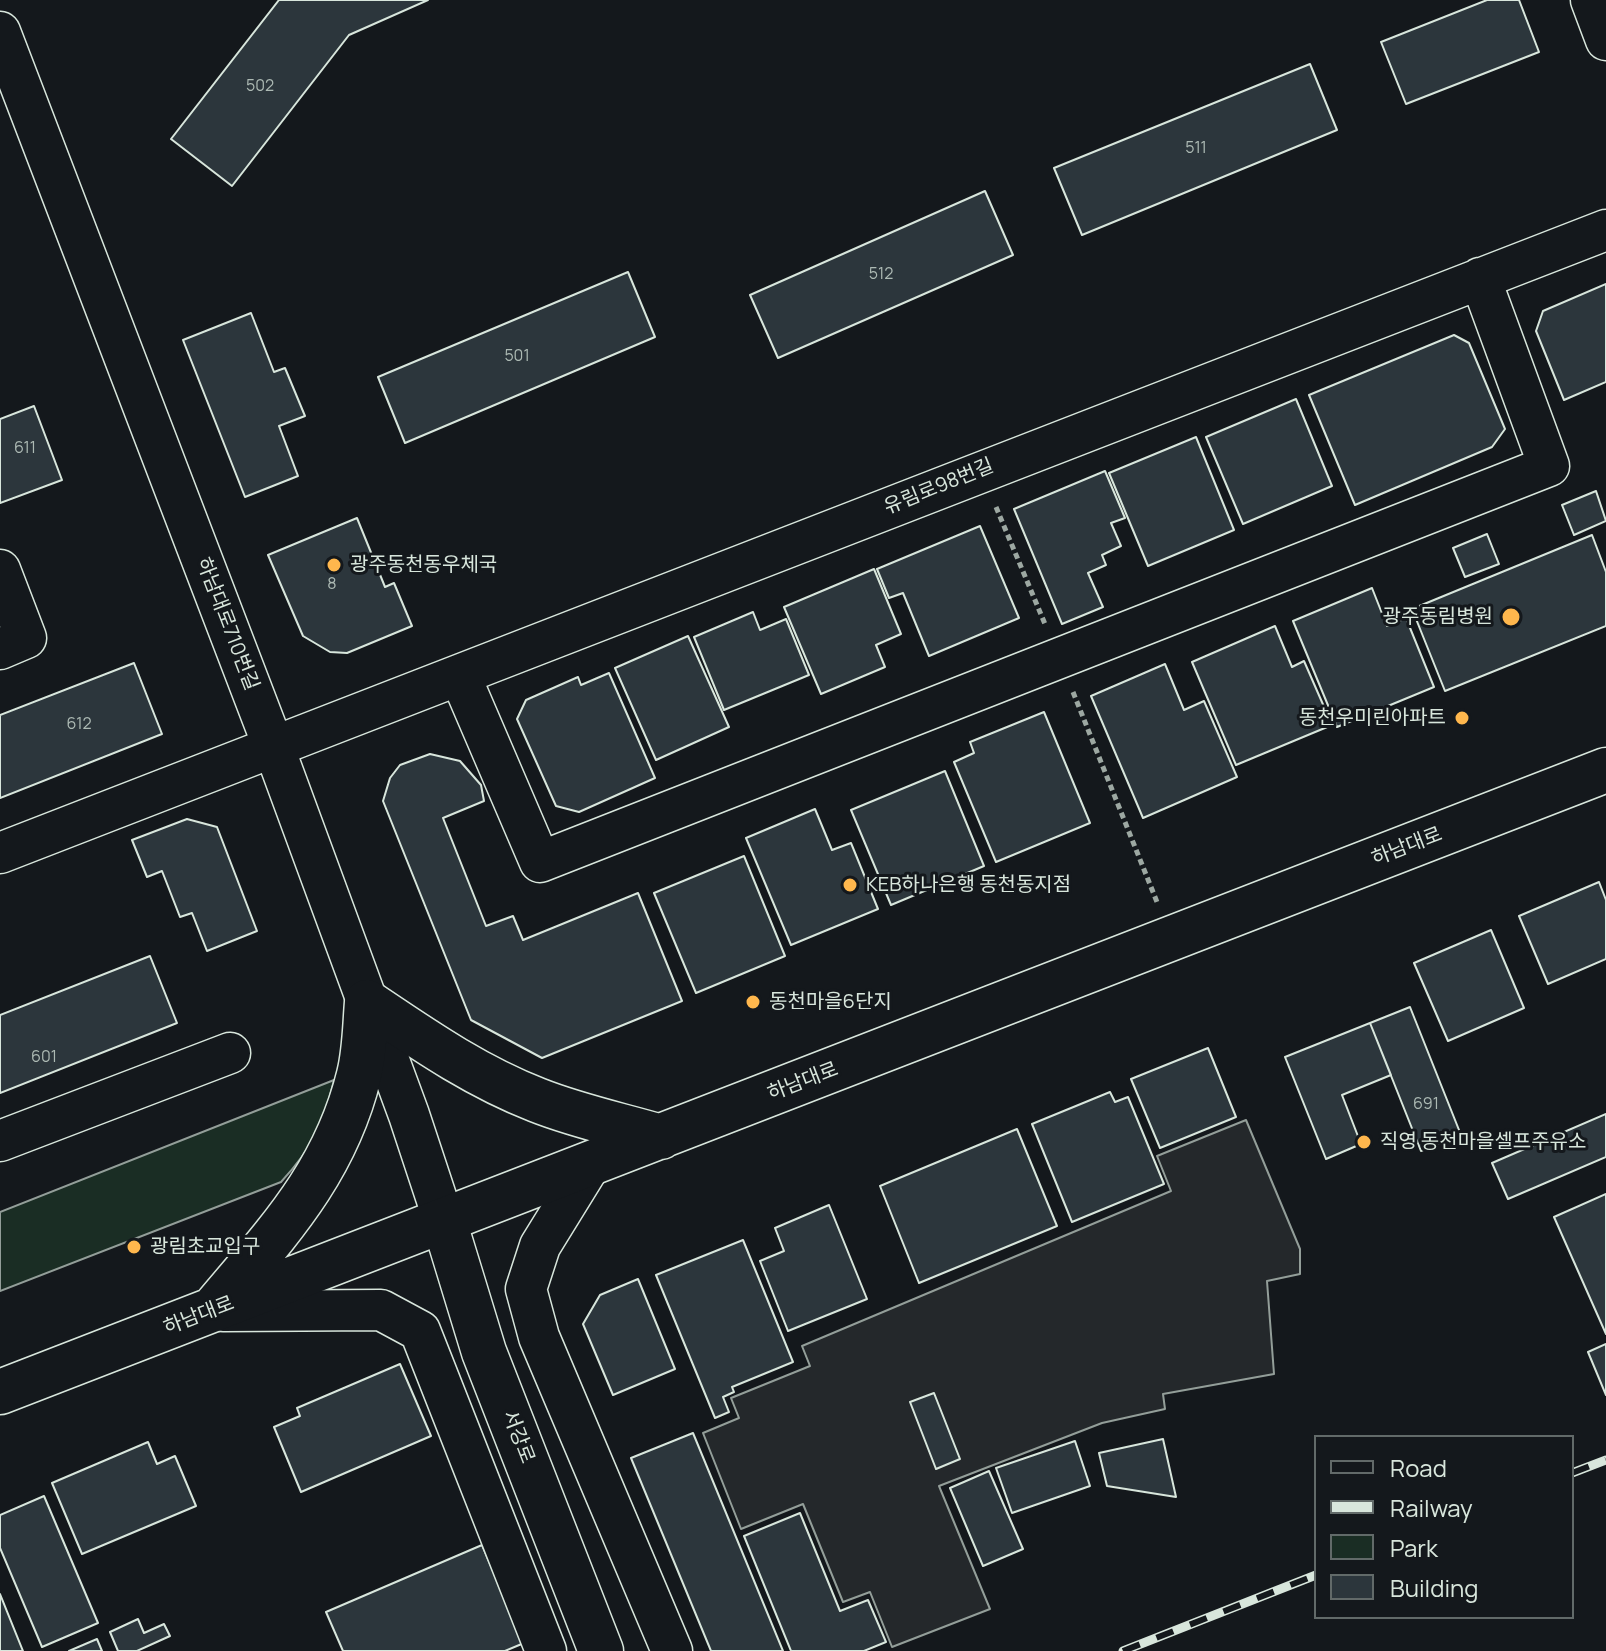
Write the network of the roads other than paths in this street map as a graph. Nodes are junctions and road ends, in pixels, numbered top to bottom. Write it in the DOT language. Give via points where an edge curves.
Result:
graph roads {
  1 [pos="1591,0"];
  2 [pos="0,32"];
  3 [pos="1606,40"];
  4 [pos="1606,230"];
  5 [pos="1480,278"];
  6 [pos="0,570"];
  7 [pos="0,649"];
  8 [pos="461,678"];
  9 [pos="274,748"];
  10 [pos="1606,770"];
  11 [pos="0,853"];
  12 [pos="367,1002"];
  13 [pos="230,1053"];
  14 [pos="661,1137"];
  15 [pos="0,1141"];
  16 [pos="590,1165"];
  17 [pos="444,1221"];
  18 [pos="211,1311"];
  19 [pos="0,1392"];
  20 [pos="546,1651"];
  21 [pos="601,1651"];
  22 [pos="672,1651"];
  1 -- 3 [label="street"];
  2 -- 9 [label="street, 하남대로710번길"];
  4 -- 5 [label="street, 유림로98번길"];
  5 -- 8 [label="street, 유림로98번길"];
  5 -- 8 [label="street" via="1549,466 1060,658 540,862"];
  6 -- 7 [label="street" via="26,638"];
  8 -- 9 [label="street, 유림로98번길"];
  9 -- 11 [label="street, 유림로98번길"];
  9 -- 12 [label="street, 하남대로710번길"];
  10 -- 14 [label="main road, 하남대로"];
  12 -- 14 [label="main road" via="489,1079 540,1101"];
  12 -- 17 [label="street, 하남대로710번길"];
  12 -- 18 [label="main road" via="360,1073 342,1129 308,1196"];
  13 -- 15 [label="street"];
  14 -- 16 [label="main road, 하남대로"];
  16 -- 17 [label="main road, 하남대로"];
  16 -- 22 [label="street" via="540,1246 526,1289 539,1337"];
  17 -- 18 [label="main road, 하남대로"];
  17 -- 21 [label="main road, 서강로" via="484,1352"];
  18 -- 19 [label="main road, 하남대로"];
  18 -- 20 [label="street" via="381,1310 420,1331"];
}
